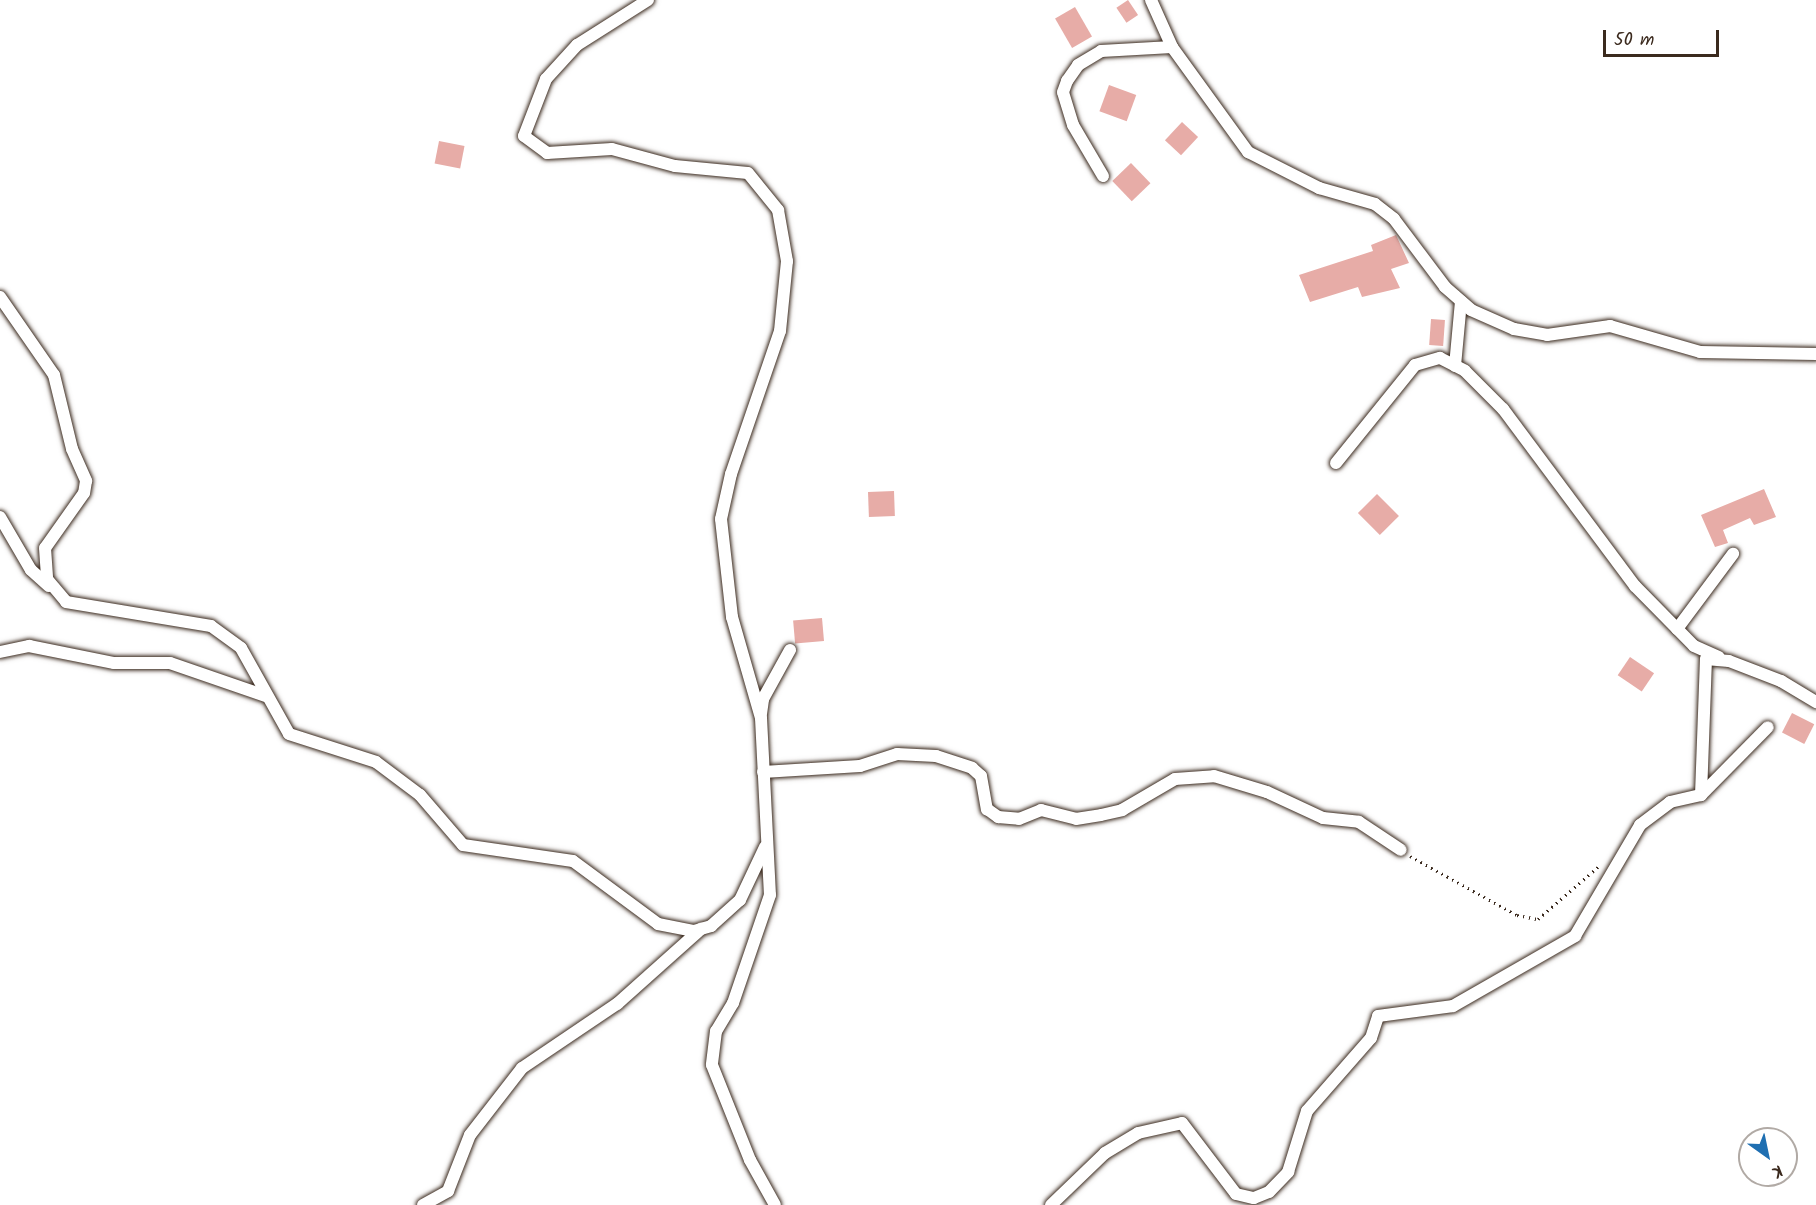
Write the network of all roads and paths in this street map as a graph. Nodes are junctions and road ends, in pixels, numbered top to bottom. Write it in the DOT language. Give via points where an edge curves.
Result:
graph roads {
  1 [pos="648,0"];
  2 [pos="1150,0"];
  3 [pos="1172,47"];
  4 [pos="1103,176"];
  5 [pos="0,297"];
  6 [pos="1461,301"];
  7 [pos="1816,354"];
  8 [pos="1455,366"];
  9 [pos="1336,463"];
  10 [pos="0,517"];
  11 [pos="1733,554"];
  12 [pos="57,593"];
  13 [pos="1677,629"];
  14 [pos="790,650"];
  15 [pos="0,652"];
  16 [pos="1729,661"];
  17 [pos="266,696"];
  18 [pos="1816,702"];
  19 [pos="760,718"];
  20 [pos="1768,726"];
  21 [pos="763,772"];
  22 [pos="1701,795"];
  23 [pos="765,846"];
  24 [pos="1401,850"];
  25 [pos="1619,856"];
  26 [pos="702,928"];
  27 [pos="423,1205"];
  28 [pos="775,1205"];
  29 [pos="1051,1205"];
  1 -- 19 [label="street" via="577,45 546,79 524,136 547,153 612,149 675,166 748,173 778,210 787,261 780,331 731,474 721,519 732,617"];
  2 -- 3 [label="street"];
  3 -- 4 [label="street" via="1101,51 1078,64 1067,81 1063,92 1073,124"];
  3 -- 6 [label="street" via="1248,152 1319,188 1375,204 1394,219"];
  5 -- 12 [label="street" via="54,375 72,449 86,481 84,493 45,548 47,579"];
  6 -- 7 [label="street" via="1492,321 1547,335 1610,326 1700,352"];
  6 -- 8 [label="street"];
  8 -- 9 [label="street" via="1434,357 1415,365"];
  8 -- 13 [label="street" via="1503,410 1635,586"];
  10 -- 12 [label="street" via="31,570"];
  11 -- 13 [label="street"];
  12 -- 17 [label="street" via="66,602 86,607 212,626 241,648"];
  13 -- 16 [label="street" via="1694,646"];
  14 -- 19 [label="street" via="763,699"];
  15 -- 17 [label="street" via="28,646 114,663 170,663"];
  16 -- 18 [label="street" via="1782,681"];
  16 -- 22 [label="street" via="1706,659 1702,673 1707,741"];
  17 -- 26 [label="street" via="289,735 376,762 420,795 463,845 573,861 658,924"];
  19 -- 21 [label="street"];
  20 -- 22 [label="street"];
  21 -- 23 [label="street"];
  21 -- 24 [label="street" via="860,766 897,754 936,756 981,776 987,809 998,817 1019,819 1041,810 1076,819 1122,810 1175,779 1214,777 1267,792 1323,818 1359,822"];
  22 -- 25 [label="street" via="1670,802 1640,825"];
  23 -- 26 [label="street" via="740,900"];
  23 -- 28 [label="street" via="770,895 733,1003 716,1031 712,1065 750,1160"];
  24 -- 25 [label="path" via="1517,915 1538,919 1600,865"];
  25 -- 29 [label="street" via="1575,936 1538,962 1453,1006 1378,1016 1371,1038 1306,1111 1288,1172 1269,1192 1254,1198 1236,1194 1182,1123 1138,1133 1105,1153"];
  26 -- 27 [label="street" via="617,1004 522,1068 470,1134 448,1191"];
}
